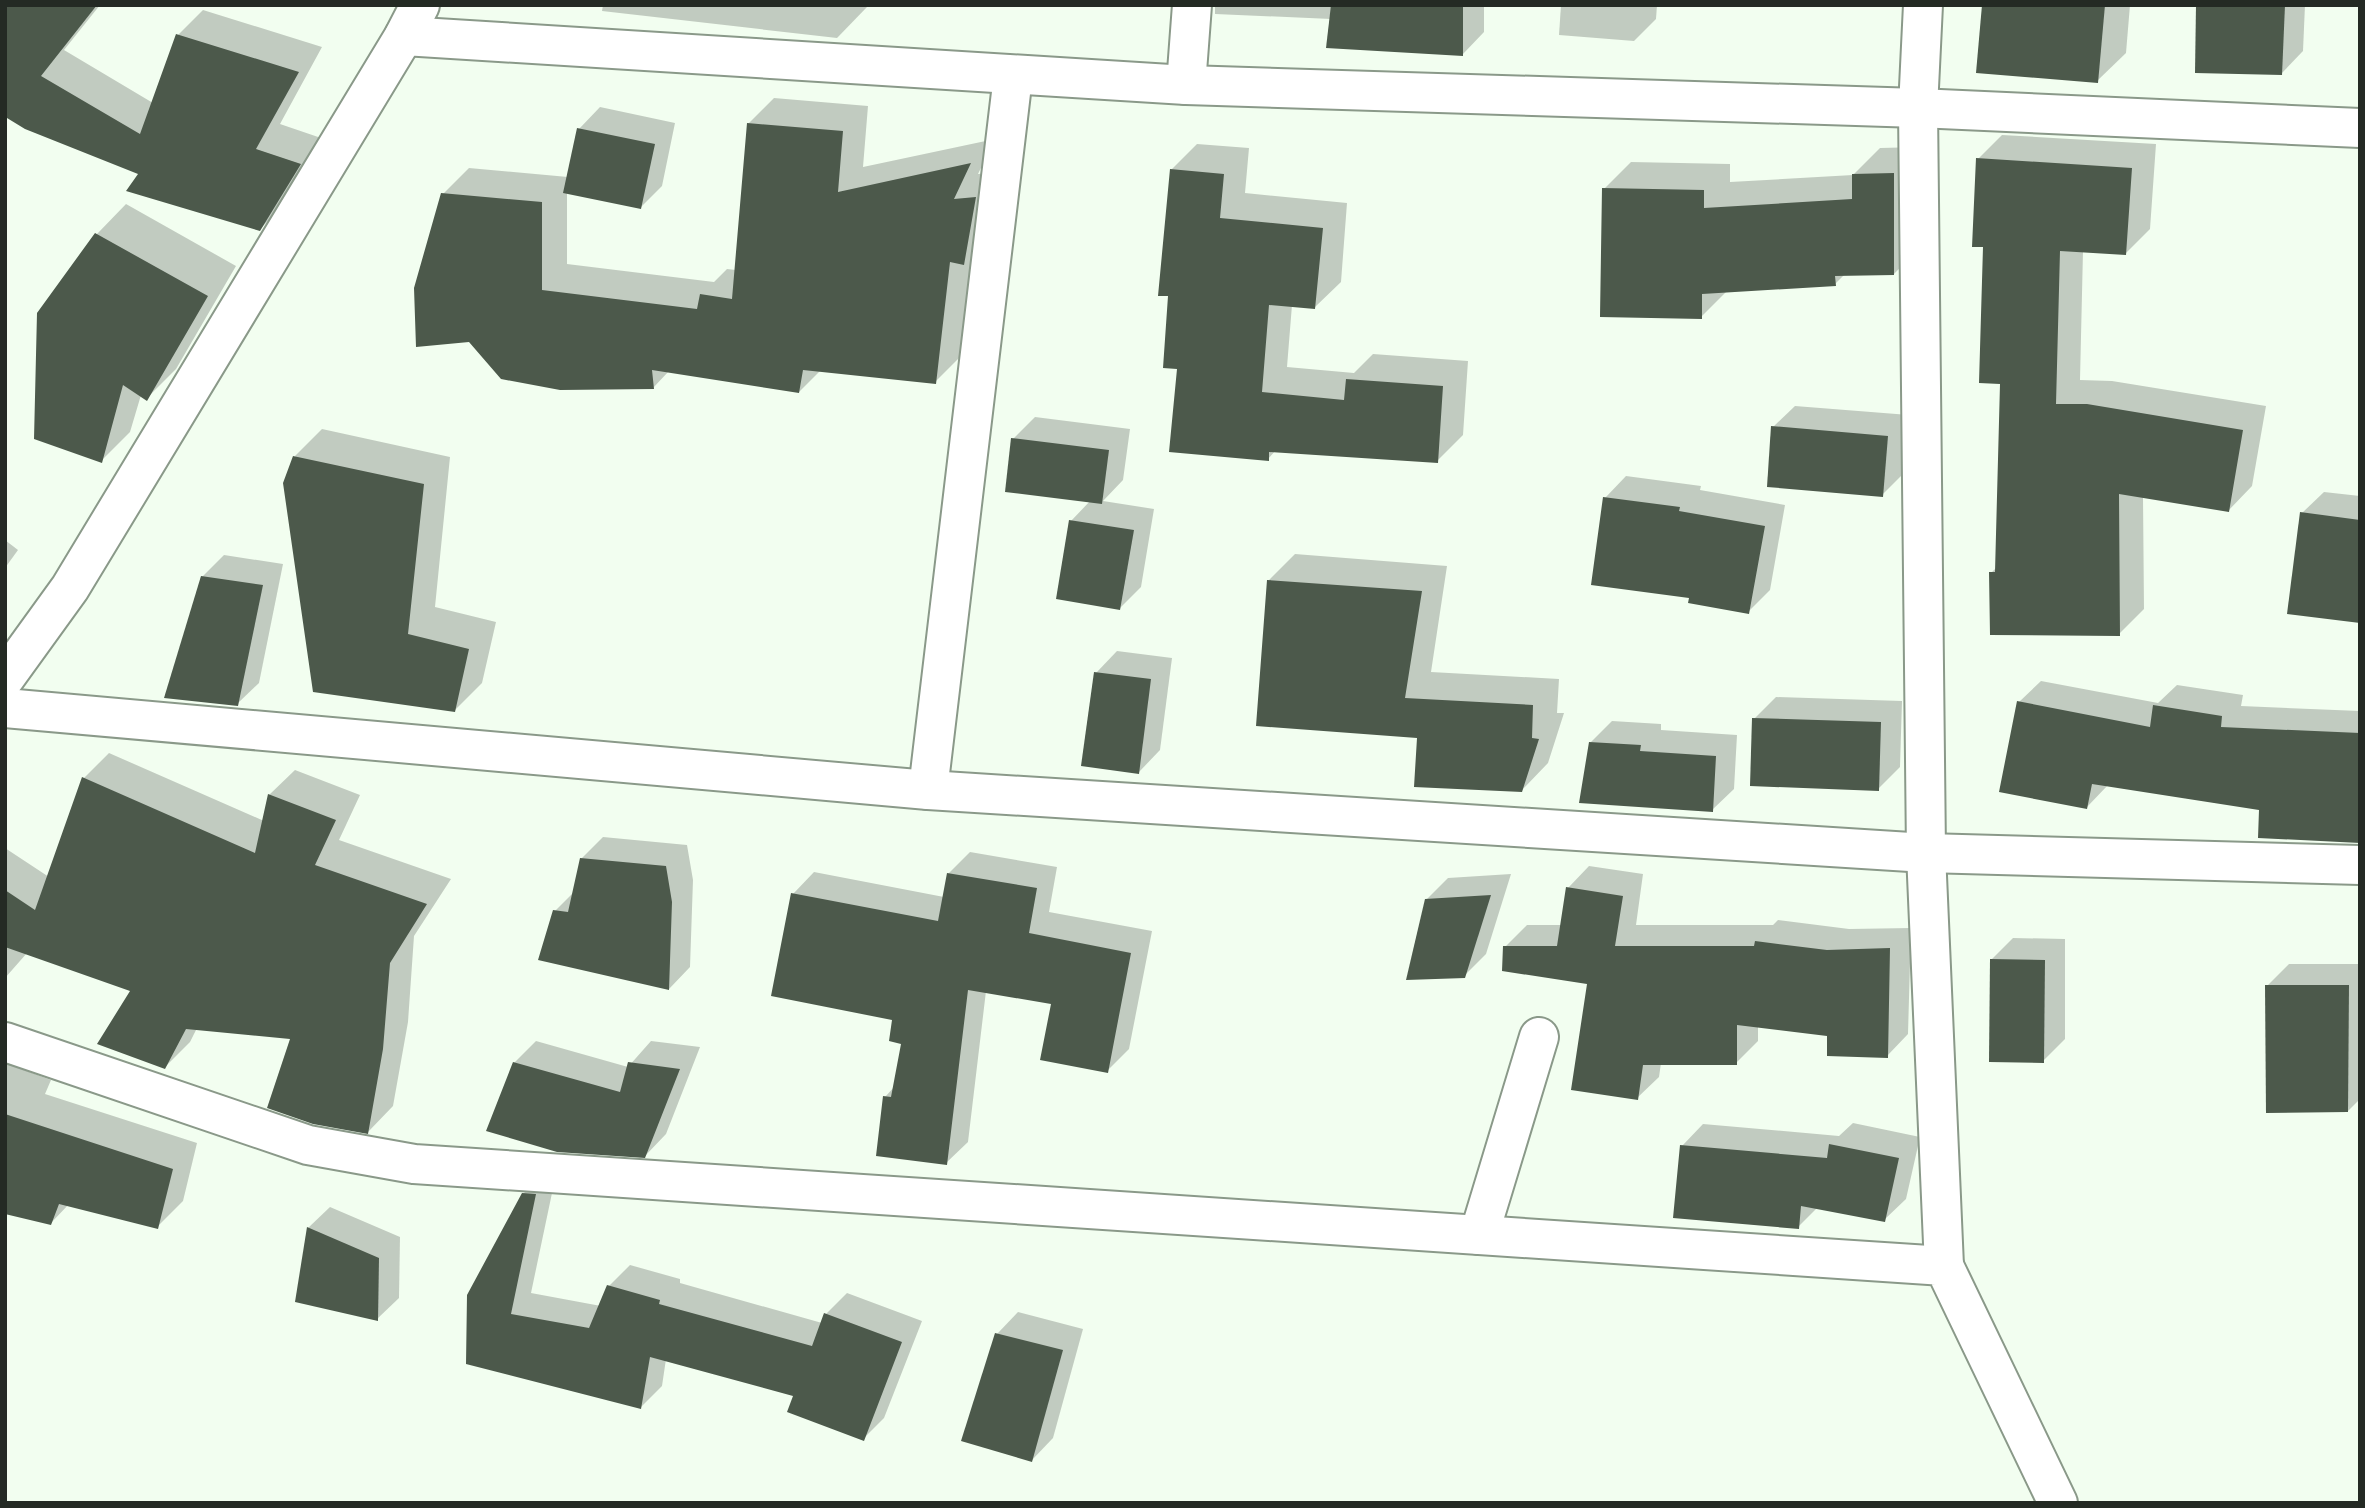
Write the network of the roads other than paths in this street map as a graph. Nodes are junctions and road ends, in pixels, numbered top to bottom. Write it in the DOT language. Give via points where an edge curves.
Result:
graph roads {
  1 [pos="1192,5"];
  2 [pos="1923,5"];
  3 [pos="412,21"];
  4 [pos="1013,76"];
  5 [pos="1186,85"];
  6 [pos="1918,107"];
  7 [pos="2360,128"];
  8 [pos="5,678"];
  9 [pos="5,708"];
  10 [pos="928,790"];
  11 [pos="1926,853"];
  12 [pos="2360,864"];
  13 [pos="1539,1037"];
  14 [pos="5,1042"];
  15 [pos="1479,1235"];
  16 [pos="1944,1266"];
  17 [pos="2058,1503"];
  1 -- 5 [label="street"];
  2 -- 6 [label="street"];
  3 -- 4 [label="street"];
  3 -- 8 [label="street" via="70,588"];
  4 -- 5 [label="street"];
  4 -- 10 [label="street"];
  5 -- 6 [label="street"];
  6 -- 7 [label="street"];
  6 -- 11 [label="street"];
  9 -- 10 [label="street"];
  10 -- 11 [label="street"];
  11 -- 12 [label="street"];
  11 -- 16 [label="street"];
  13 -- 15 [label="street"];
  14 -- 15 [label="street" via="308,1144 414,1164"];
  15 -- 16 [label="street"];
  16 -- 17 [label="street"];
}
